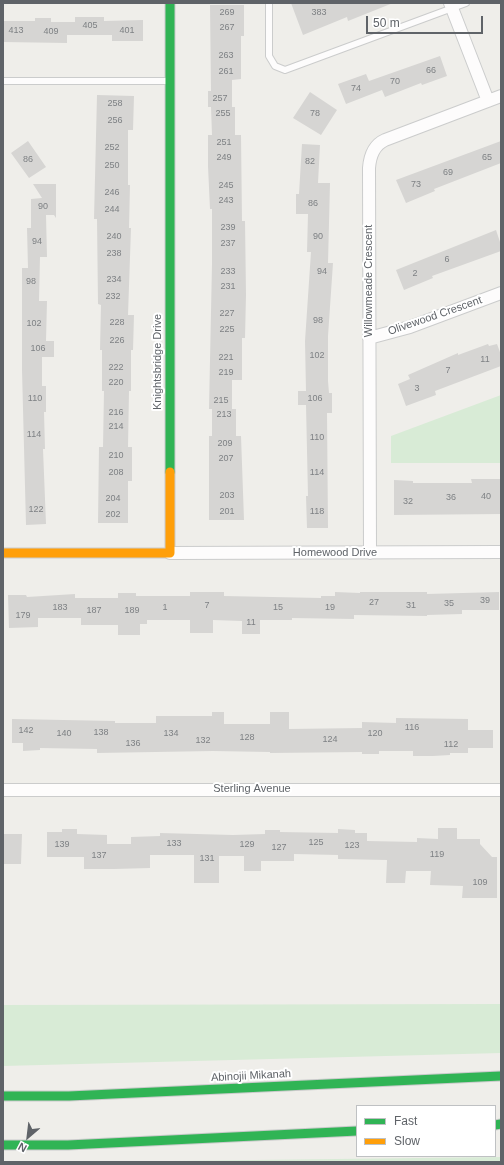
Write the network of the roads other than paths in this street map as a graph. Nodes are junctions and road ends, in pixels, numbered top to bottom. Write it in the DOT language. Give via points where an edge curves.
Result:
graph roads {
  1 [pos="170,3"];
  2 [pos="269,3"];
  3 [pos="466,3"];
  4 [pos="452,6"];
  5 [pos="170,80"];
  6 [pos="3,81"];
  7 [pos="501,96"];
  8 [pos="488,101"];
  9 [pos="501,293"];
  10 [pos="369,338"];
  11 [pos="501,552"];
  12 [pos="3,553"];
  13 [pos="170,553"];
  14 [pos="370,553"];
  15 [pos="3,790"];
  16 [pos="501,790"];
  17 [pos="501,1076"];
  18 [pos="3,1096"];
  19 [pos="356,1131"];
  20 [pos="3,1145"];
  1 -- 5 [label="main road, Knightsbridge Drive"];
  2 -- 4 [label="lane" via="269,56 275,66 285,70"];
  3 -- 4 [label="lane"];
  4 -- 8 [label="street"];
  5 -- 6 [label="lane"];
  5 -- 13 [label="main road, Knightsbridge Drive"];
  7 -- 8 [label="street, Willowmeade Crescent"];
  8 -- 10 [label="street, Willowmeade Crescent" via="386,140 374,148 369,168"];
  9 -- 10 [label="street, Olivewood Crescent" via="410,327"];
  10 -- 14 [label="street, Willowmeade Crescent"];
  11 -- 14 [label="street, Homewood Drive"];
  12 -- 13 [label="main road"];
  13 -- 14 [label="street, Homewood Drive"];
  15 -- 16 [label="street, Sterling Avenue"];
  17 -- 18 [label="main road, Abinojii Mikanah"];
  19 -- 20 [label="main road" via="68,1145"];
}
